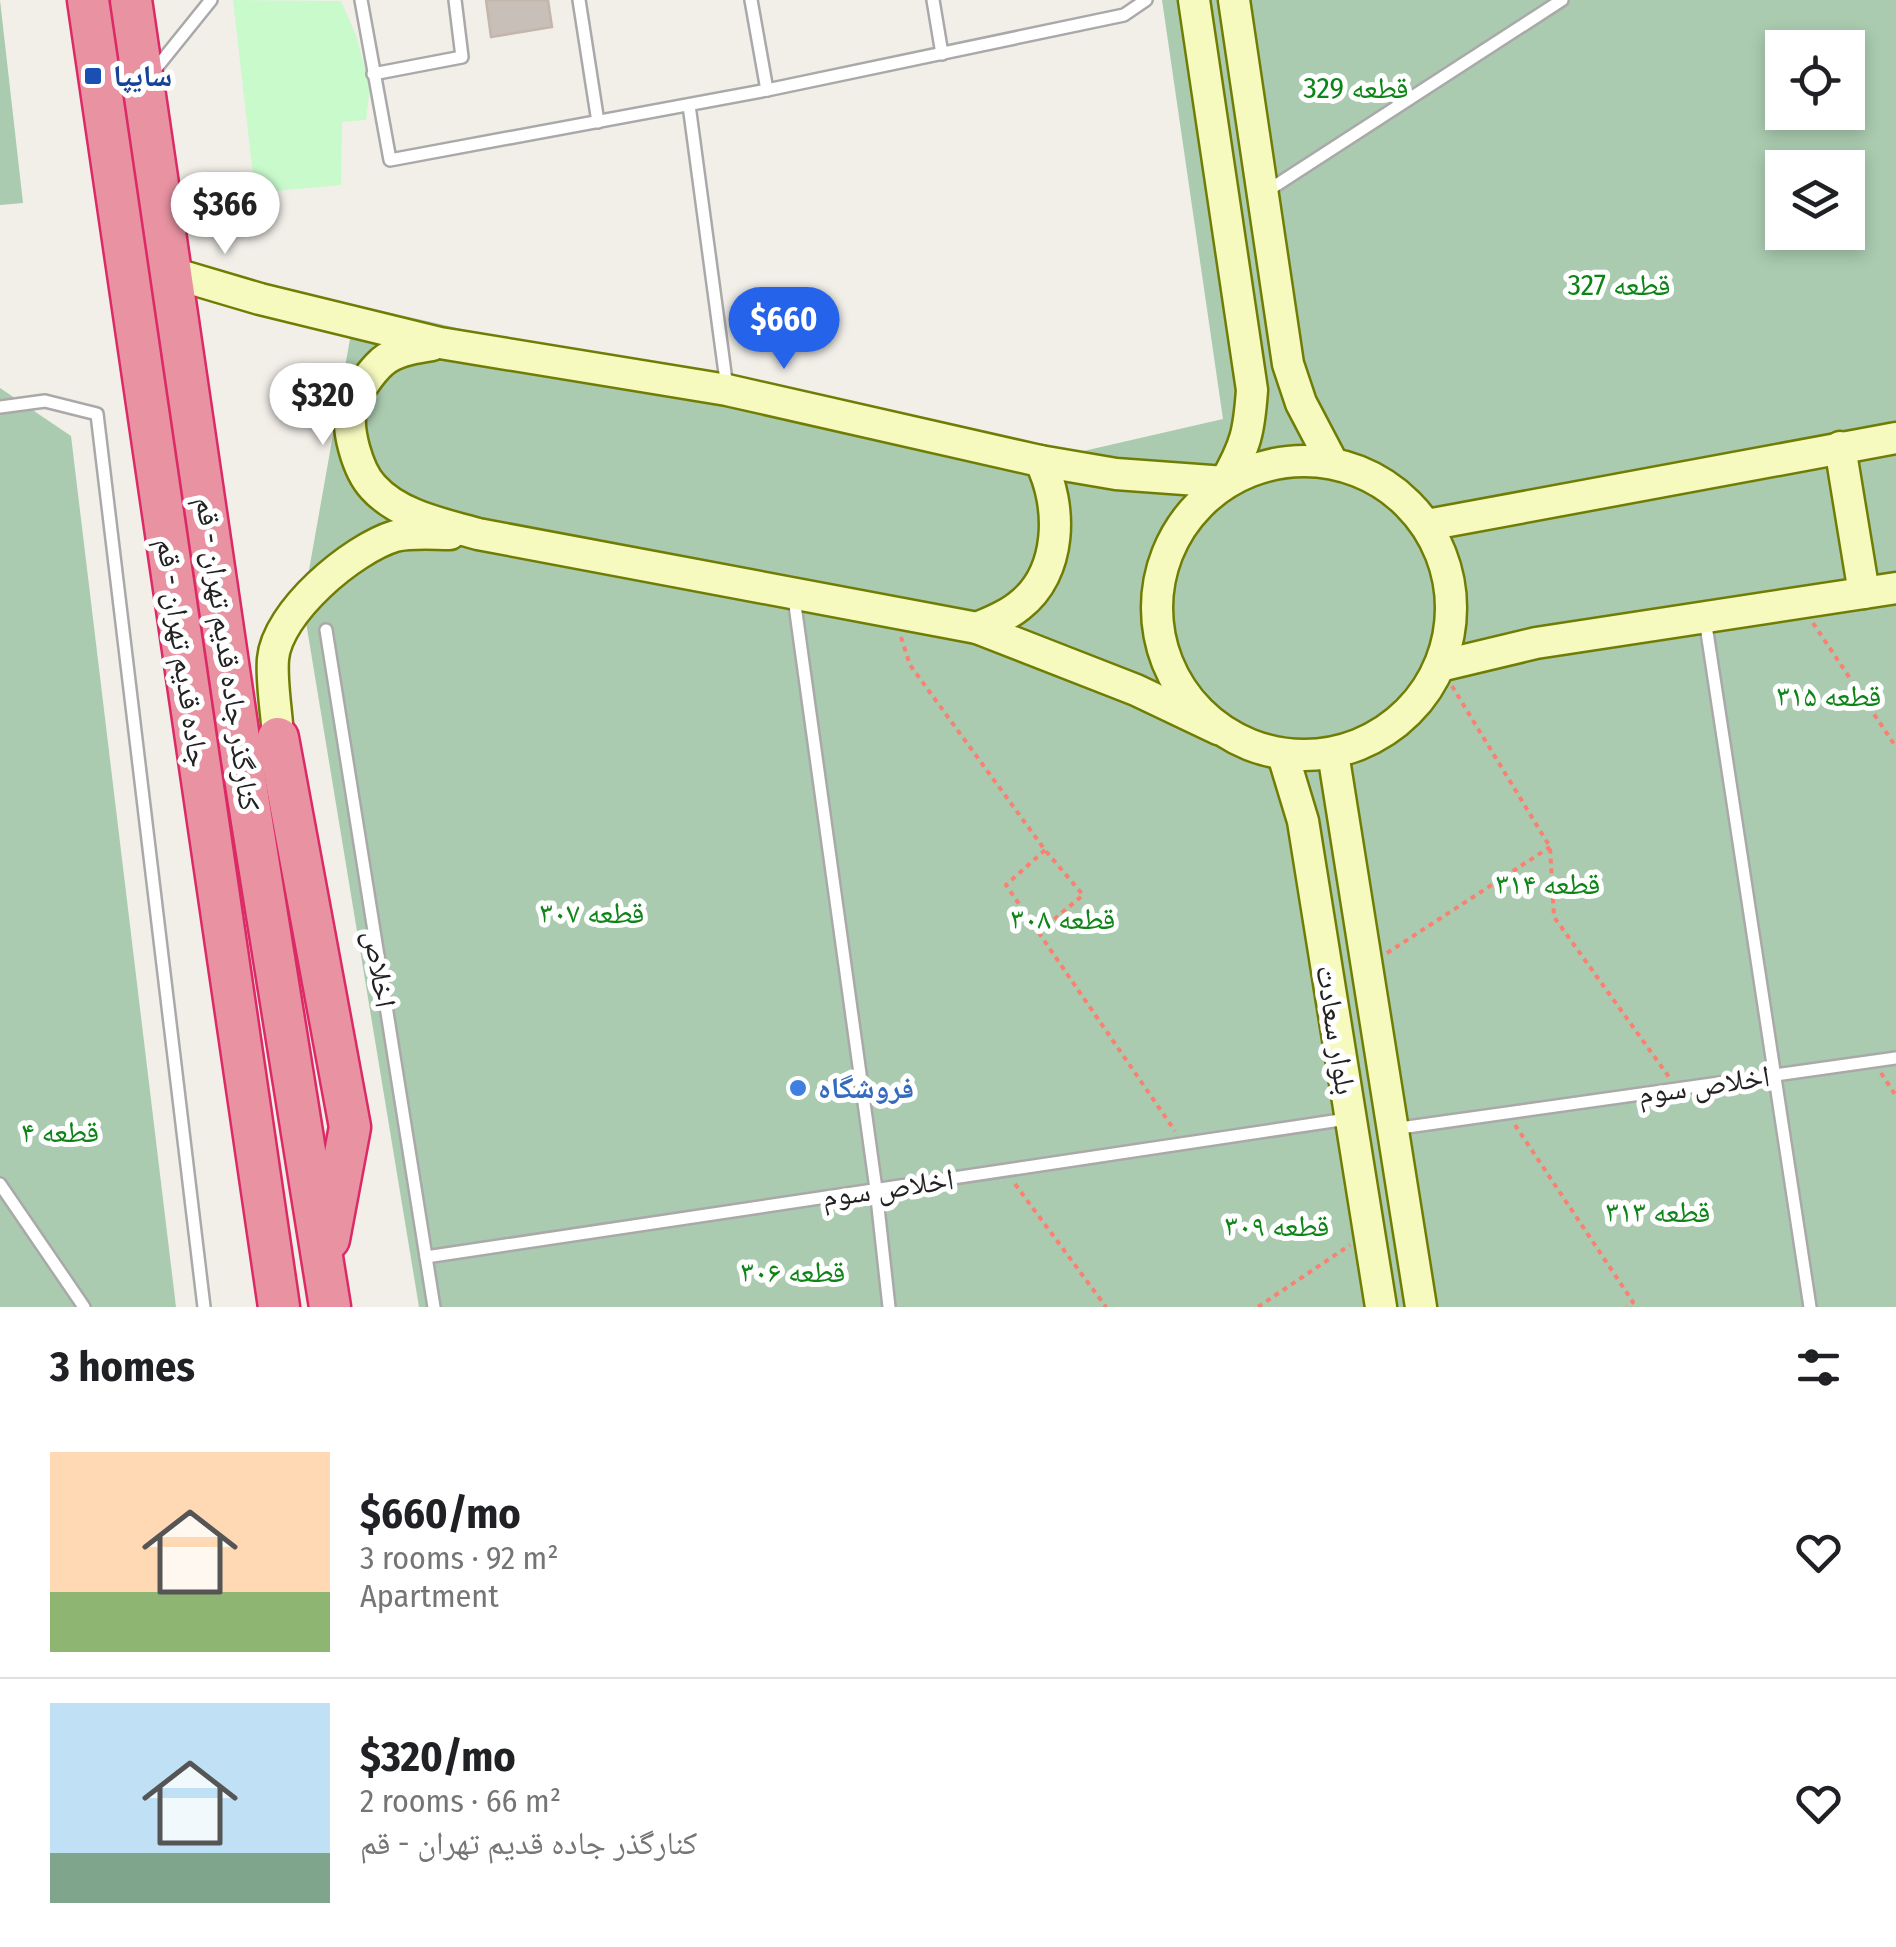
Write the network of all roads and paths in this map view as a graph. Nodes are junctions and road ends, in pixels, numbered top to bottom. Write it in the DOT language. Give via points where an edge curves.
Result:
graph roads {
  1 [pos="88,0"];
  2 [pos="132,0"];
  3 [pos="211,0"];
  4 [pos="360,0"];
  5 [pos="455,0"];
  6 [pos="579,0"];
  7 [pos="751,0"];
  8 [pos="933,0"];
  9 [pos="1146,0"];
  10 [pos="1194,0"];
  11 [pos="1234,0"];
  12 [pos="1562,0"];
  13 [pos="942,54"];
  14 [pos="373,74"];
  15 [pos="144,83"];
  16 [pos="767,90"];
  17 [pos="689,105"];
  18 [pos="598,122"];
  19 [pos="1264,193"];
  20 [pos="172,273"];
  21 [pos="440,343"];
  22 [pos="727,390"];
  23 [pos="0,406"];
  24 [pos="1896,438"];
  25 [pos="1840,448"];
  26 [pos="1040,461"];
  27 [pos="1332,462"];
  28 [pos="1225,482"];
  29 [pos="1427,526"];
  30 [pos="478,534"];
  31 [pos="1896,588"];
  32 [pos="1864,593"];
  33 [pos="794,594"];
  34 [pos="1799,603"];
  35 [pos="893,612"];
  36 [pos="1704,617"];
  37 [pos="977,628"];
  38 [pos="326,630"];
  39 [pos="1440,666"];
  40 [pos="1218,729"];
  41 [pos="278,738"];
  42 [pos="1896,747"];
  43 [pos="1333,754"];
  44 [pos="1283,755"];
  45 [pos="1550,847"];
  46 [pos="1045,850"];
  47 [pos="1039,932"];
  48 [pos="1367,966"];
  49 [pos="1896,1058"];
  50 [pos="1873,1061"];
  51 [pos="1774,1075"];
  52 [pos="1678,1089"];
  53 [pos="1896,1096"];
  54 [pos="1507,1113"];
  55 [pos="1350,1118"];
  56 [pos="1393,1129"];
  57 [pos="1183,1143"];
  58 [pos="1000,1171"];
  59 [pos="0,1184"];
  60 [pos="876,1189"];
  61 [pos="1368,1228"];
  62 [pos="426,1257"];
  63 [pos="324,1267"];
  64 [pos="84,1307"];
  65 [pos="204,1307"];
  66 [pos="279,1307"];
  67 [pos="330,1307"];
  68 [pos="434,1307"];
  69 [pos="889,1307"];
  70 [pos="1106,1307"];
  71 [pos="1258,1307"];
  72 [pos="1381,1307"];
  73 [pos="1422,1307"];
  74 [pos="1627,1307"];
  75 [pos="1810,1307"];
  1 -- 66 [label="highway, جاده قدیم تهران - قم"];
  2 -- 15 [label="highway, کنارگذر جاده قدیم تهران - قم"];
  3 -- 15 [label="lane"];
  4 -- 14 [label="lane"];
  5 -- 14 [label="lane" via="462,57"];
  6 -- 18 [label="lane"];
  7 -- 16 [label="lane"];
  8 -- 13 [label="lane"];
  9 -- 13 [label="lane" via="1124,15"];
  10 -- 28 [label="street" via="1252,390 1250,429"];
  11 -- 19 [label="street"];
  12 -- 19 [label="lane"];
  13 -- 16 [label="lane"];
  14 -- 18 [label="lane" via="390,160"];
  15 -- 20 [label="highway, کنارگذر جاده قدیم تهران - قم"];
  16 -- 17 [label="lane"];
  17 -- 18 [label="lane"];
  17 -- 22 [label="lane"];
  19 -- 27 [label="street" via="1288,364"];
  20 -- 21 [label="street"];
  20 -- 63 [label="highway, کنارگذر جاده قدیم تهران - قم"];
  21 -- 22 [label="street"];
  21 -- 30 [label="street" via="382,362 351,408 350,436 372,487 428,520"];
  22 -- 26 [label="street"];
  23 -- 65 [label="lane" via="45,401 97,414"];
  24 -- 25 [label="street"];
  25 -- 29 [label="street"];
  25 -- 32 [label="street"];
  26 -- 28 [label="street"];
  26 -- 37 [label="street" via="1055,510 1048,564 1025,602"];
  27 -- 28 [label="street" via="1292,460"];
  27 -- 29 [label="street" via="1369,474 1402,496"];
  28 -- 40 [label="street" via="1189,514 1165,556 1156,604 1162,652 1184,695"];
  29 -- 39 [label="street" via="1444,558 1451,594"];
  30 -- 33 [label="street"];
  30 -- 41 [label="street" via="399,535 322,580 285,625 273,658"];
  31 -- 32 [label="street"];
  32 -- 34 [label="street"];
  33 -- 35 [label="street"];
  33 -- 60 [label="lane"];
  34 -- 36 [label="street"];
  34 -- 42 [label="path"];
  35 -- 37 [label="street"];
  35 -- 46 [label="path" via="910,665"];
  36 -- 39 [label="street" via="1536,643"];
  36 -- 51 [label="lane"];
  37 -- 40 [label="street"];
  38 -- 62 [label="lane, اخلاص"];
  39 -- 43 [label="street" via="1415,706 1378,736"];
  39 -- 45 [label="path"];
  40 -- 44 [label="street"];
  41 -- 63 [label="highway" via="350,1127"];
  43 -- 44 [label="street"];
  43 -- 48 [label="street, بلوار سعادت"];
  44 -- 55 [label="street, بلوار سعادت" via="1303,821"];
  45 -- 48 [label="path"];
  45 -- 52 [label="path" via="1554,918"];
  46 -- 47 [label="path" via="1006,885"];
  46 -- 47 [label="path" via="1083,895"];
  47 -- 57 [label="path"];
  48 -- 56 [label="street, بلوار سعادت"];
  49 -- 50 [label="lane, اخلاص سوم"];
  50 -- 51 [label="lane, اخلاص سوم"];
  50 -- 53 [label="path"];
  51 -- 52 [label="lane, اخلاص سوم"];
  51 -- 75 [label="lane"];
  52 -- 54 [label="lane, اخلاص سوم"];
  54 -- 56 [label="lane, اخلاص سوم"];
  54 -- 74 [label="path" via="1633,1302"];
  55 -- 57 [label="lane, اخلاص سوم"];
  55 -- 61 [label="street, بلوار سعادت"];
  56 -- 73 [label="street, بلوار سعادت"];
  57 -- 58 [label="lane, اخلاص سوم"];
  58 -- 60 [label="lane, اخلاص سوم"];
  58 -- 70 [label="path"];
  59 -- 64 [label="lane"];
  60 -- 62 [label="lane, اخلاص سوم"];
  60 -- 69 [label="lane"];
  61 -- 71 [label="path"];
  61 -- 72 [label="street, بلوار سعادت"];
  62 -- 68 [label="lane, اخلاص"];
  63 -- 67 [label="highway, کنارگذر جاده قدیم تهران - قم"];
}
